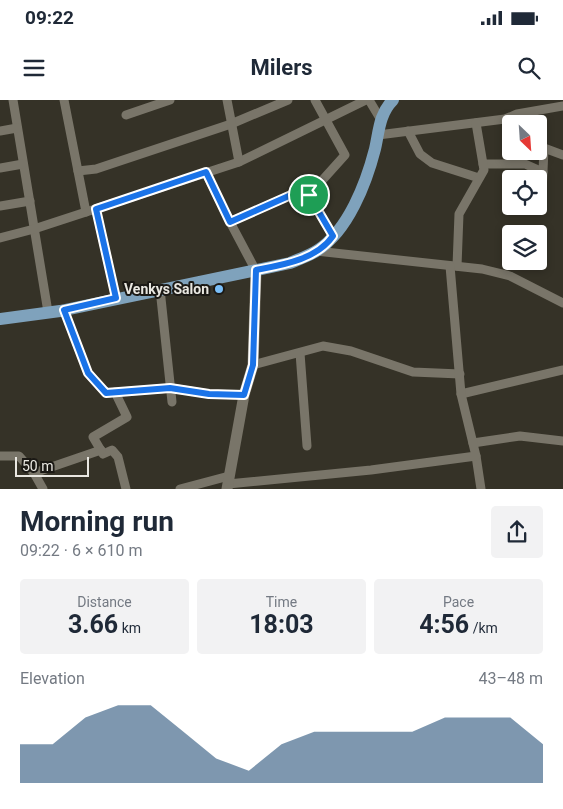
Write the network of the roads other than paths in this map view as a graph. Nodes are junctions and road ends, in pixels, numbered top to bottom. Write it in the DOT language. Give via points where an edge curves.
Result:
graph roads {
  1 [pos="12,100"];
  2 [pos="64,100"];
  3 [pos="170,100"];
  4 [pos="227,100"];
  5 [pos="288,100"];
  6 [pos="316,100"];
  7 [pos="368,100"];
  8 [pos="393,100"];
  9 [pos="563,106"];
  10 [pos="126,115"];
  11 [pos="326,120"];
  12 [pos="381,120"];
  13 [pos="476,123"];
  14 [pos="231,124"];
  15 [pos="17,128"];
  16 [pos="0,131"];
  17 [pos="408,131"];
  18 [pos="378,135"];
  19 [pos="563,155"];
  20 [pos="239,162"];
  21 [pos="23,164"];
  22 [pos="484,164"];
  23 [pos="0,168"];
  24 [pos="538,170"];
  25 [pos="543,170"];
  26 [pos="78,171"];
  27 [pos="206,172"];
  28 [pos="479,178"];
  29 [pos="309,195"];
  30 [pos="30,201"];
  31 [pos="0,206"];
  32 [pos="96,209"];
  33 [pos="86,212"];
  34 [pos="230,222"];
  35 [pos="34,229"];
  36 [pos="333,236"];
  37 [pos="0,238"];
  38 [pos="316,251"];
  39 [pos="454,266"];
  40 [pos="256,270"];
  41 [pos="160,289"];
  42 [pos="116,298"];
  43 [pos="563,303"];
  44 [pos="64,310"];
  45 [pos="48,312"];
  46 [pos="0,319"];
  47 [pos="300,353"];
  48 [pos="253,365"];
  49 [pos="563,370"];
  50 [pos="460,374"];
  51 [pos="170,388"];
  52 [pos="115,392"];
  53 [pos="461,394"];
  54 [pos="244,395"];
  55 [pos="172,402"];
  56 [pos="563,441"];
  57 [pos="473,443"];
  58 [pos="307,446"];
  59 [pos="100,450"];
  60 [pos="0,456"];
  61 [pos="476,456"];
  62 [pos="34,473"];
  63 [pos="228,483"];
  64 [pos="43,489"];
  65 [pos="126,489"];
  66 [pos="180,489"];
  67 [pos="481,489"];
  1 -- 15 [label="street"];
  2 -- 26 [label="street"];
  3 -- 10 [label="street"];
  4 -- 14 [label="street"];
  5 -- 14 [label="street"];
  6 -- 11 [label="street"];
  7 -- 11 [label="street"];
  7 -- 12 [label="street"];
  8 -- 12 [label="main road"];
  9 -- 13 [label="street"];
  11 -- 20 [label="street"];
  11 -- 29 [label="street" via="345,155"];
  12 -- 18 [label="main road"];
  13 -- 17 [label="street"];
  13 -- 22 [label="street"];
  14 -- 20 [label="street"];
  14 -- 26 [label="street" via="96,169"];
  15 -- 16 [label="street"];
  15 -- 21 [label="street"];
  17 -- 18 [label="street"];
  17 -- 28 [label="street" via="420,154 432,163"];
  18 -- 36 [label="main road" via="368,172 349,216"];
  19 -- 25 [label="street" via="544,148"];
  20 -- 27 [label="street"];
  21 -- 23 [label="street"];
  21 -- 30 [label="street"];
  22 -- 24 [label="street" via="525,164"];
  22 -- 28 [label="street"];
  26 -- 33 [label="street"];
  27 -- 32 [label="street"];
  27 -- 34 [label="street"];
  28 -- 39 [label="street" via="459,214"];
  29 -- 34 [label="street" via="291,195"];
  29 -- 36 [label="street"];
  30 -- 31 [label="street"];
  30 -- 35 [label="street"];
  32 -- 33 [label="street"];
  32 -- 42 [label="street"];
  33 -- 35 [label="street"];
  34 -- 40 [label="street"];
  35 -- 37 [label="street"];
  35 -- 45 [label="street"];
  36 -- 38 [label="main road"];
  38 -- 39 [label="street"];
  38 -- 40 [label="main road" via="290,263"];
  39 -- 43 [label="street" via="510,276"];
  39 -- 50 [label="street"];
  40 -- 41 [label="main road"];
  40 -- 48 [label="street"];
  41 -- 42 [label="main road"];
  41 -- 51 [label="street"];
  42 -- 44 [label="main road"];
  44 -- 45 [label="main road"];
  44 -- 52 [label="street" via="88,373 106,393"];
  45 -- 46 [label="main road"];
  47 -- 48 [label="street"];
  47 -- 50 [label="street" via="323,346 361,354 413,372"];
  47 -- 58 [label="street"];
  48 -- 54 [label="street"];
  49 -- 53 [label="street"];
  50 -- 53 [label="street"];
  51 -- 52 [label="street"];
  51 -- 54 [label="street"];
  51 -- 55 [label="street"];
  52 -- 59 [label="street" via="127,418 93,437"];
  53 -- 57 [label="street"];
  54 -- 63 [label="street"];
  56 -- 57 [label="street" via="520,436"];
  57 -- 61 [label="street"];
  59 -- 62 [label="street"];
  59 -- 65 [label="street" via="102,454 112,450 118,457"];
  60 -- 62 [label="street" via="19,456"];
  61 -- 63 [label="street" via="371,470"];
  61 -- 67 [label="street"];
  62 -- 64 [label="street"];
  63 -- 66 [label="street"];
}
